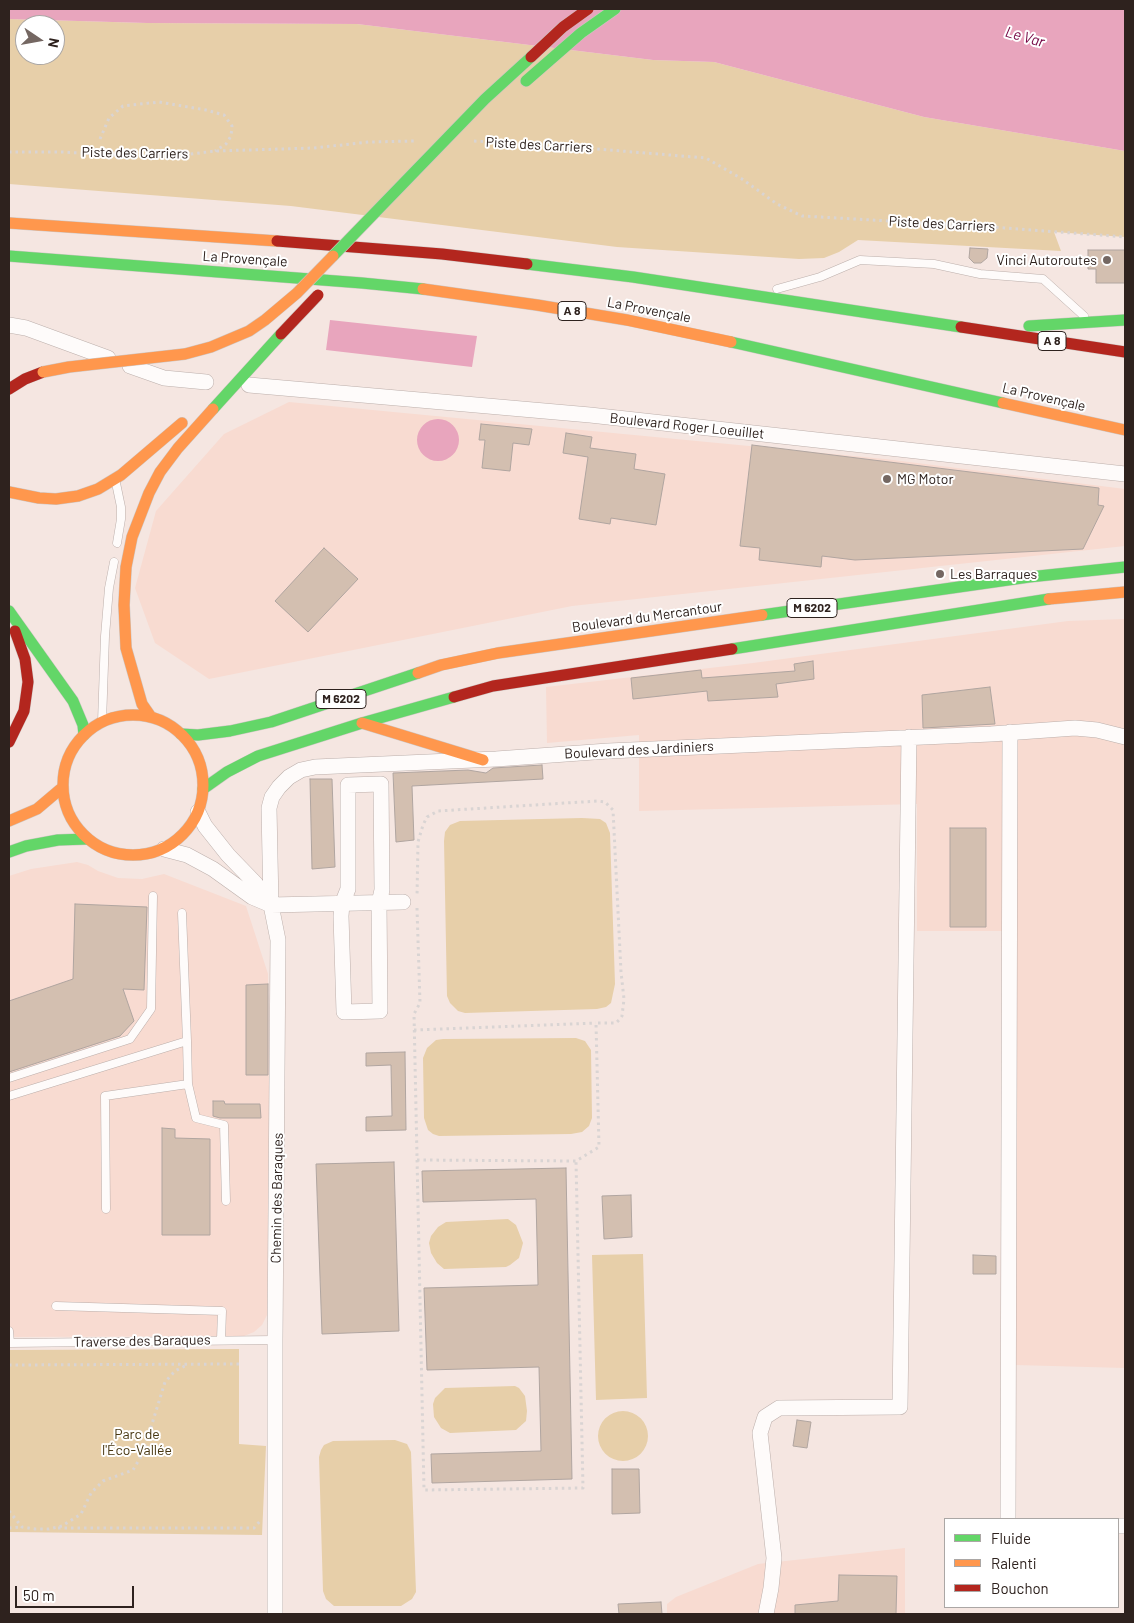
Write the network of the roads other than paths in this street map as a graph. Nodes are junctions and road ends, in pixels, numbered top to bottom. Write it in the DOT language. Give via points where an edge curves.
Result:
graph roads {
  1 [pos="588,9"];
  2 [pos="615,9"];
  3 [pos="520,87"];
  4 [pos="9,223"];
  5 [pos="372,238"];
  6 [pos="9,256"];
  7 [pos="352,260"];
  8 [pos="339,273"];
  9 [pos="752,295"];
  10 [pos="1125,320"];
  11 [pos="1092,322"];
  12 [pos="9,325"];
  13 [pos="978,330"];
  14 [pos="281,334"];
  15 [pos="1125,352"];
  16 [pos="206,382"];
  17 [pos="249,385"];
  18 [pos="9,389"];
  19 [pos="1125,430"];
  20 [pos="1125,474"];
  21 [pos="115,479"];
  22 [pos="9,492"];
  23 [pos="116,548"];
  24 [pos="114,558"];
  25 [pos="1125,567"];
  26 [pos="1125,592"];
  27 [pos="9,612"];
  28 [pos="151,717"];
  29 [pos="102,722"];
  30 [pos="362,723"];
  31 [pos="1010,732"];
  32 [pos="181,734"];
  33 [pos="84,735"];
  34 [pos="910,737"];
  35 [pos="1125,737"];
  36 [pos="9,742"];
  37 [pos="483,760"];
  38 [pos="63,787"];
  39 [pos="203,789"];
  40 [pos="198,812"];
  41 [pos="9,821"];
  42 [pos="86,839"];
  43 [pos="164,849"];
  44 [pos="9,852"];
  45 [pos="153,896"];
  46 [pos="379,902"];
  47 [pos="403,902"];
  48 [pos="342,904"];
  49 [pos="271,905"];
  50 [pos="182,913"];
  51 [pos="187,1041"];
  52 [pos="9,1078"];
  53 [pos="188,1084"];
  54 [pos="9,1096"];
  55 [pos="226,1201"];
  56 [pos="106,1208"];
  57 [pos="56,1306"];
  58 [pos="9,1331"];
  59 [pos="221,1340"];
  60 [pos="275,1340"];
  61 [pos="9,1343"];
  62 [pos="1008,1518"];
  63 [pos="275,1614"];
  64 [pos="766,1614"];
  1 -- 18 [label="main road, bridge" via="563,26 485,99 297,293 249,331 211,348 186,354 43,372"];
  2 -- 3 [label="main road" via="581,33"];
  4 -- 9 [label="main road, La Provençale / A 8" via="442,254"];
  5 -- 7 [label="main road"];
  6 -- 19 [label="main road, La Provençale / A 8" via="449,292 546,307 746,345"];
  8 -- 14 [label="main road, bridge"];
  9 -- 11 [label="lane" via="820,277 860,260 934,264 980,274 1043,279"];
  9 -- 13 [label="main road, La Provençale / A 8"];
  10 -- 11 [label="main road"];
  11 -- 13 [label="main road"];
  12 -- 16 [label="street" via="26,328 164,378"];
  13 -- 15 [label="main road, La Provençale / A 8"];
  14 -- 21 [label="main road" via="164,440"];
  14 -- 28 [label="main road" via="178,448 156,479 136,522 126,568 126,648 142,704"];
  17 -- 20 [label="street, Boulevard Roger Loeuillet" via="590,415"];
  21 -- 22 [label="main road" via="98,489 71,497 38,498"];
  21 -- 23 [label="lane" via="121,507"];
  24 -- 29 [label="lane" via="105,636"];
  25 -- 32 [label="main road, Boulevard du Mercantour / M 6202" via="1030,577 498,653 441,664 271,722 230,732"];
  26 -- 30 [label="main road, M 6202" via="1041,600 493,686"];
  27 -- 33 [label="main road" via="73,701"];
  27 -- 36 [label="main road" via="25,659 28,682 24,711"];
  28 -- 29 [label="main road" via="118,716"];
  28 -- 32 [label="main road"];
  29 -- 33 [label="main road"];
  30 -- 37 [label="main road"];
  30 -- 39 [label="main road, M 6202" via="258,756"];
  31 -- 34 [label="street, Boulevard des Jardiniers"];
  31 -- 35 [label="street, Boulevard des Jardiniers" via="1074,728"];
  31 -- 62 [label="street"];
  32 -- 39 [label="main road" via="194,750 202,769"];
  33 -- 38 [label="main road" via="72,750 65,768"];
  34 -- 37 [label="street, Boulevard des Jardiniers"];
  34 -- 64 [label="street" via="900,1407 779,1408 764,1417 760,1433 774,1558"];
  37 -- 49 [label="street, Boulevard des Jardiniers" via="315,767 290,777 272,797 269,808"];
  38 -- 41 [label="main road" via="36,809"];
  38 -- 42 [label="main road" via="66,806"];
  39 -- 40 [label="main road"];
  40 -- 43 [label="main road" via="190,827"];
  40 -- 49 [label="street" via="205,826"];
  42 -- 43 [label="main road" via="124,856 151,854"];
  42 -- 44 [label="main road" via="58,840"];
  43 -- 49 [label="street" via="187,855 252,897"];
  45 -- 52 [label="lane" via="151,1009 130,1039"];
  46 -- 47 [label="street"];
  46 -- 48 [label="street"];
  46 -- 48 [label="street" via="380,1011 344,1012"];
  46 -- 48 [label="street" via="382,890 381,784 348,785 348,889"];
  48 -- 49 [label="street"];
  49 -- 60 [label="street, Chemin des Baraques" via="278,940"];
  50 -- 51 [label="lane"];
  51 -- 53 [label="lane"];
  51 -- 54 [label="lane"];
  53 -- 55 [label="lane" via="196,1118 224,1125"];
  53 -- 56 [label="lane" via="105,1096"];
  57 -- 59 [label="lane" via="222,1311"];
  58 -- 61 [label="lane"];
  59 -- 60 [label="lane, Traverse des Baraques"];
  59 -- 61 [label="lane, Traverse des Baraques"];
  60 -- 63 [label="street, Chemin des Baraques"];
}
